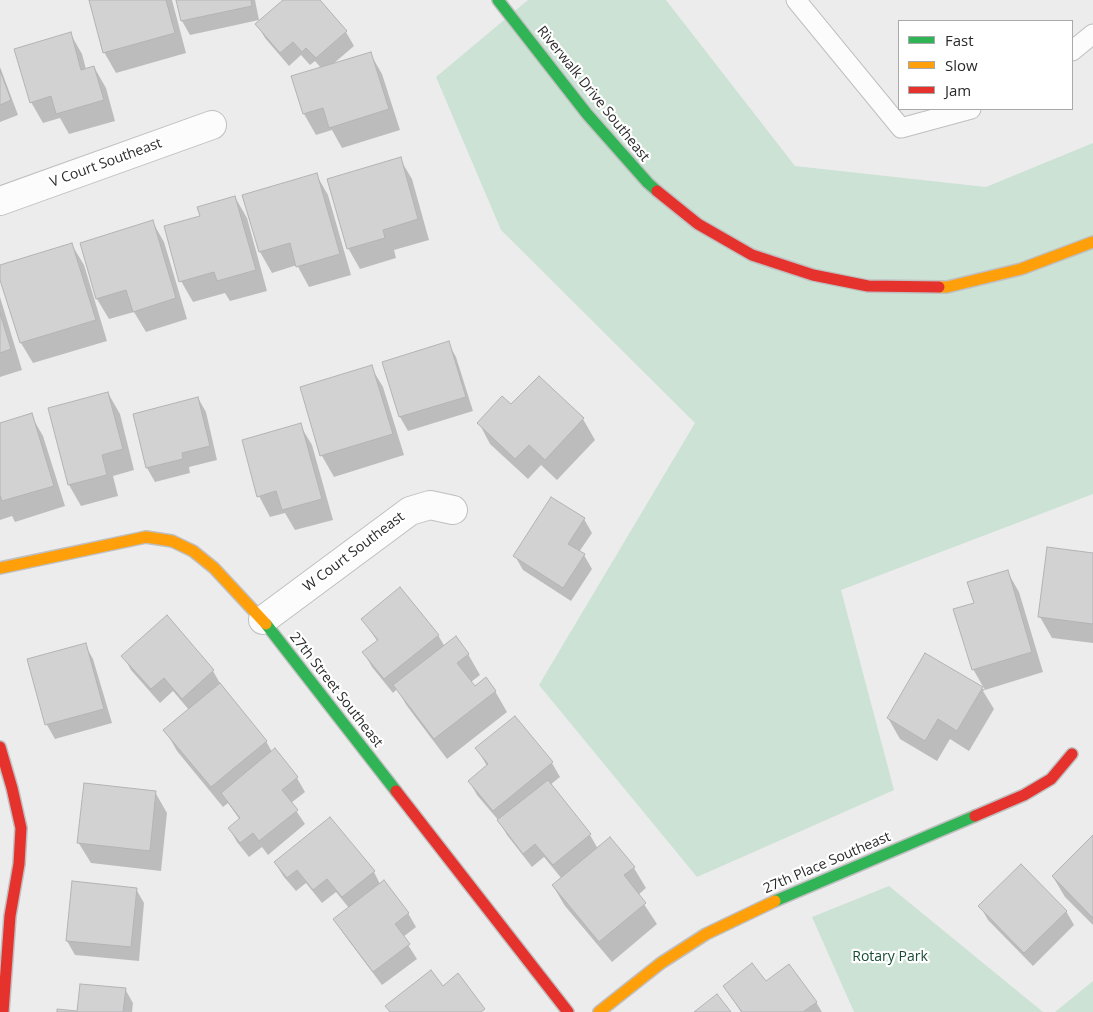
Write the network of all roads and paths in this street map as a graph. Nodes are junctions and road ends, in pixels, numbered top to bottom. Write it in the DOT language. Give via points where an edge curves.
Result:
graph roads {
  1 [pos="498,0"];
  2 [pos="796,0"];
  3 [pos="1093,34"];
  4 [pos="1073,50"];
  5 [pos="967,110"];
  6 [pos="212,125"];
  7 [pos="0,201"];
  8 [pos="1093,242"];
  9 [pos="453,510"];
  10 [pos="0,568"];
  11 [pos="263,620"];
  12 [pos="0,746"];
  13 [pos="1072,754"];
  14 [pos="3,1012"];
  15 [pos="568,1012"];
  16 [pos="599,1012"];
  1 -- 8 [label="street, Riverwalk Drive Southeast" via="587,114 648,183 698,224 752,255 813,275 868,286 947,287 1021,269"];
  2 -- 5 [label="lane" via="901,128"];
  3 -- 4 [label="lane"];
  6 -- 7 [label="street, V Court Southeast"];
  9 -- 11 [label="street, W Court Southeast" via="430,505 410,511"];
  10 -- 11 [label="street, 27th Street Southeast" via="146,537 172,542 193,551 214,568"];
  11 -- 15 [label="street, 27th Street Southeast"];
  12 -- 14 [label="street" via="20,828"];
  13 -- 16 [label="street, 27th Place Southeast" via="1051,779 1024,795 786,896 706,934 661,963"];
}
